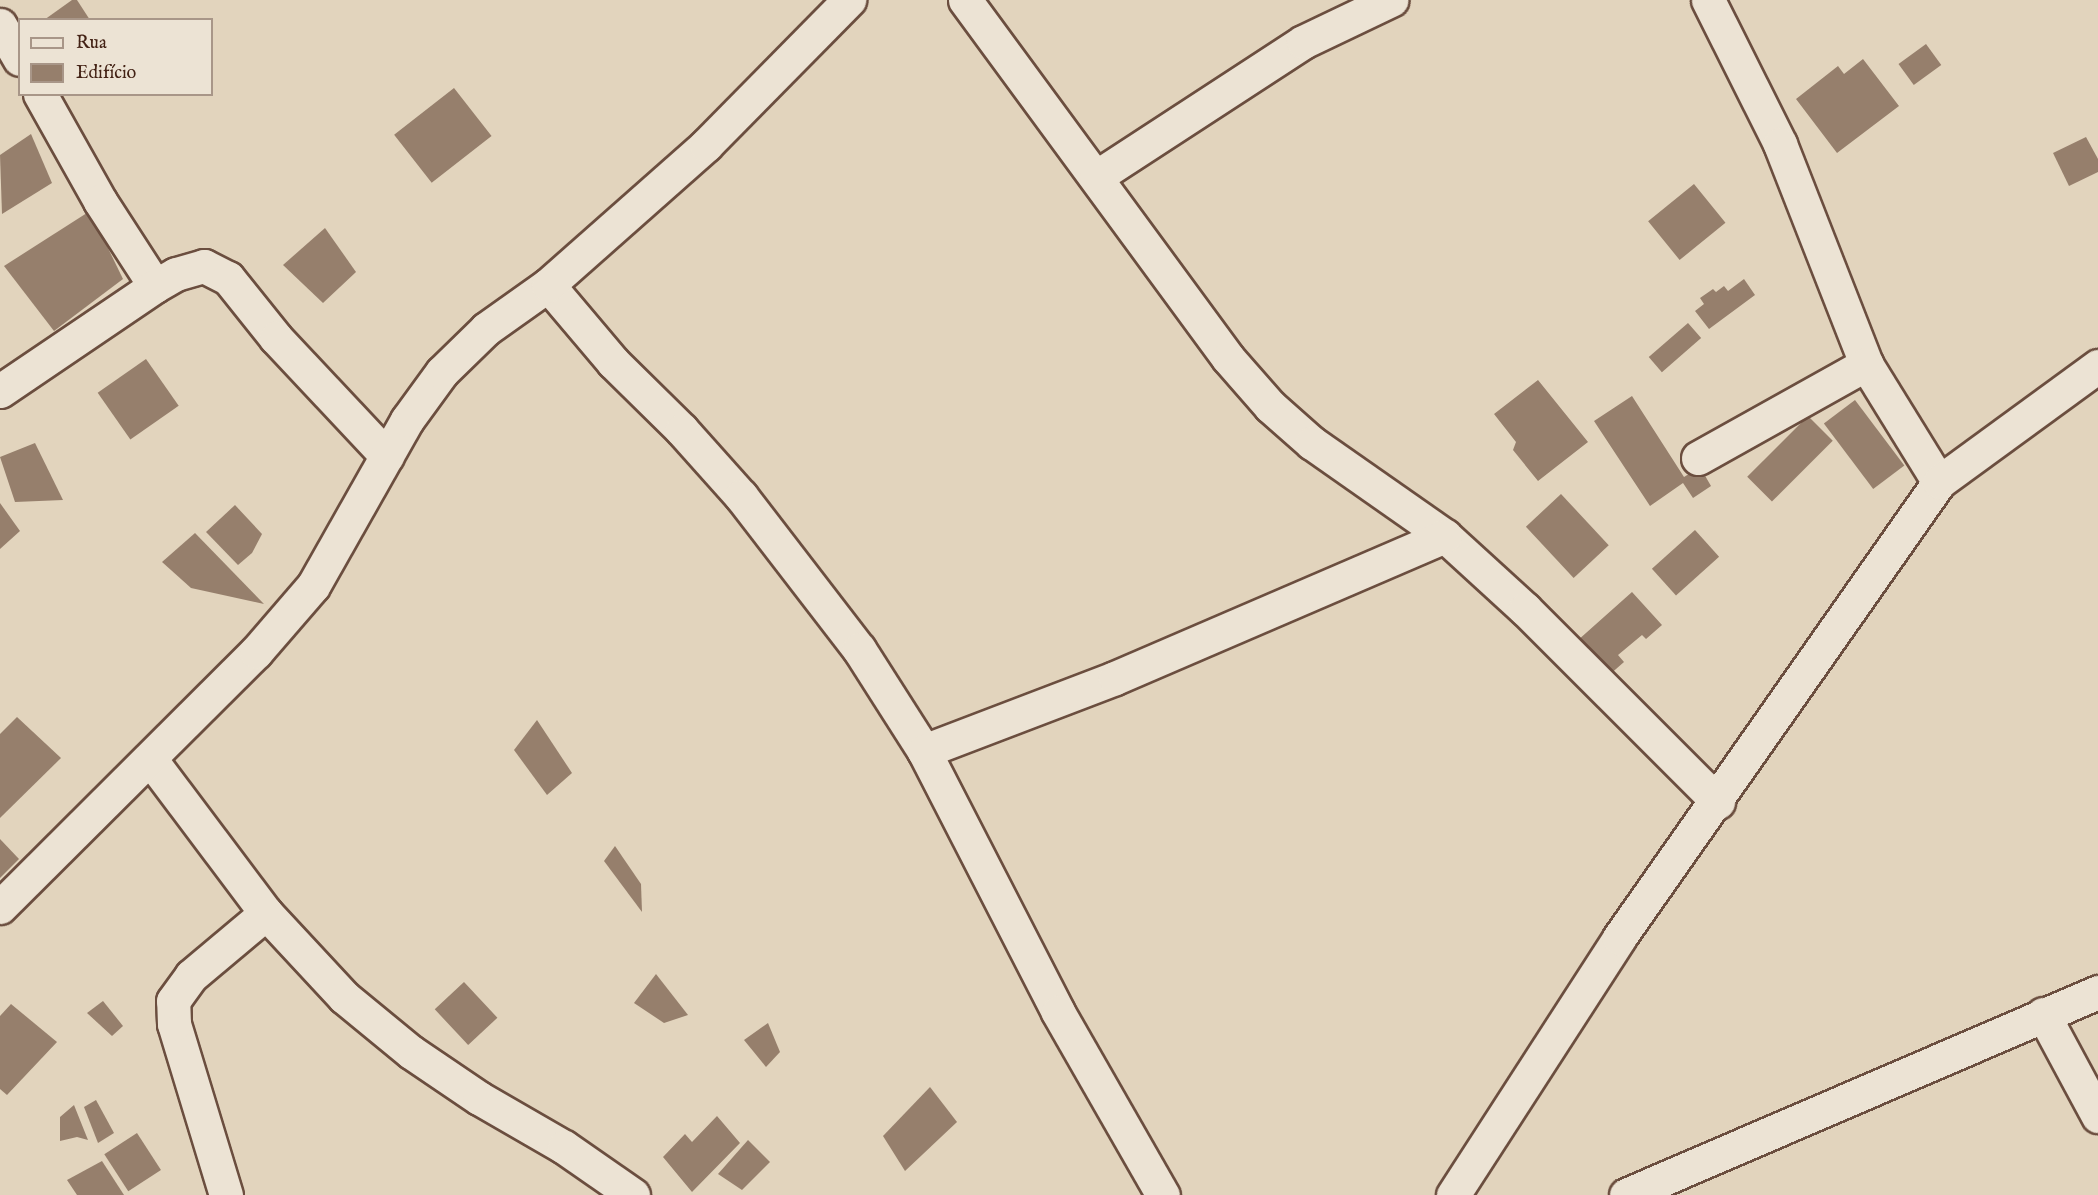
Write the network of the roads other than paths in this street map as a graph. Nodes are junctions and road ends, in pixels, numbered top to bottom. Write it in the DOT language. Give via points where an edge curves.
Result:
graph roads {
  1 [pos="849,0"];
  2 [pos="965,0"];
  3 [pos="1391,0"];
  4 [pos="1708,0"];
  5 [pos="0,25"];
  6 [pos="18,56"];
  7 [pos="41,96"];
  8 [pos="1096,177"];
  9 [pos="156,285"];
  10 [pos="548,285"];
  11 [pos="1866,364"];
  12 [pos="2098,366"];
  13 [pos="0,391"];
  14 [pos="387,456"];
  15 [pos="1698,458"];
  16 [pos="1939,482"];
  17 [pos="1445,536"];
  18 [pos="924,751"];
  19 [pos="151,760"];
  20 [pos="1718,802"];
  21 [pos="0,907"];
  22 [pos="266,913"];
  23 [pos="2098,992"];
  24 [pos="2043,1014"];
  25 [pos="2098,1116"];
  26 [pos="226,1195"];
  27 [pos="633,1195"];
  28 [pos="1163,1195"];
  29 [pos="1453,1195"];
  30 [pos="1626,1195"];
  1 -- 10 [label="street" via="706,145"];
  2 -- 8 [label="street"];
  3 -- 8 [label="street" via="1303,42"];
  4 -- 11 [label="street" via="1780,144"];
  5 -- 6 [label="street"];
  7 -- 9 [label="street" via="100,201"];
  8 -- 17 [label="street" via="1228,358 1270,406 1312,443"];
  9 -- 13 [label="street"];
  9 -- 14 [label="street" via="204,266 228,278 290,354"];
  10 -- 14 [label="street" via="486,329 442,372"];
  10 -- 18 [label="street" via="613,362 741,496 806,576 859,649"];
  11 -- 15 [label="street"];
  11 -- 16 [label="street"];
  12 -- 16 [label="street"];
  14 -- 19 [label="street" via="313,586 256,652"];
  16 -- 20 [label="street"];
  17 -- 18 [label="street" via="1115,678"];
  17 -- 20 [label="street" via="1525,609"];
  18 -- 28 [label="street" via="1058,1012"];
  19 -- 21 [label="street"];
  19 -- 22 [label="street"];
  20 -- 29 [label="street" via="1619,938"];
  22 -- 26 [label="street" via="191,976 173,1000 174,1024"];
  22 -- 27 [label="street" via="344,997 411,1052"];
  23 -- 24 [label="street"];
  24 -- 25 [label="street"];
  24 -- 30 [label="street" via="1732,1153"];
}
